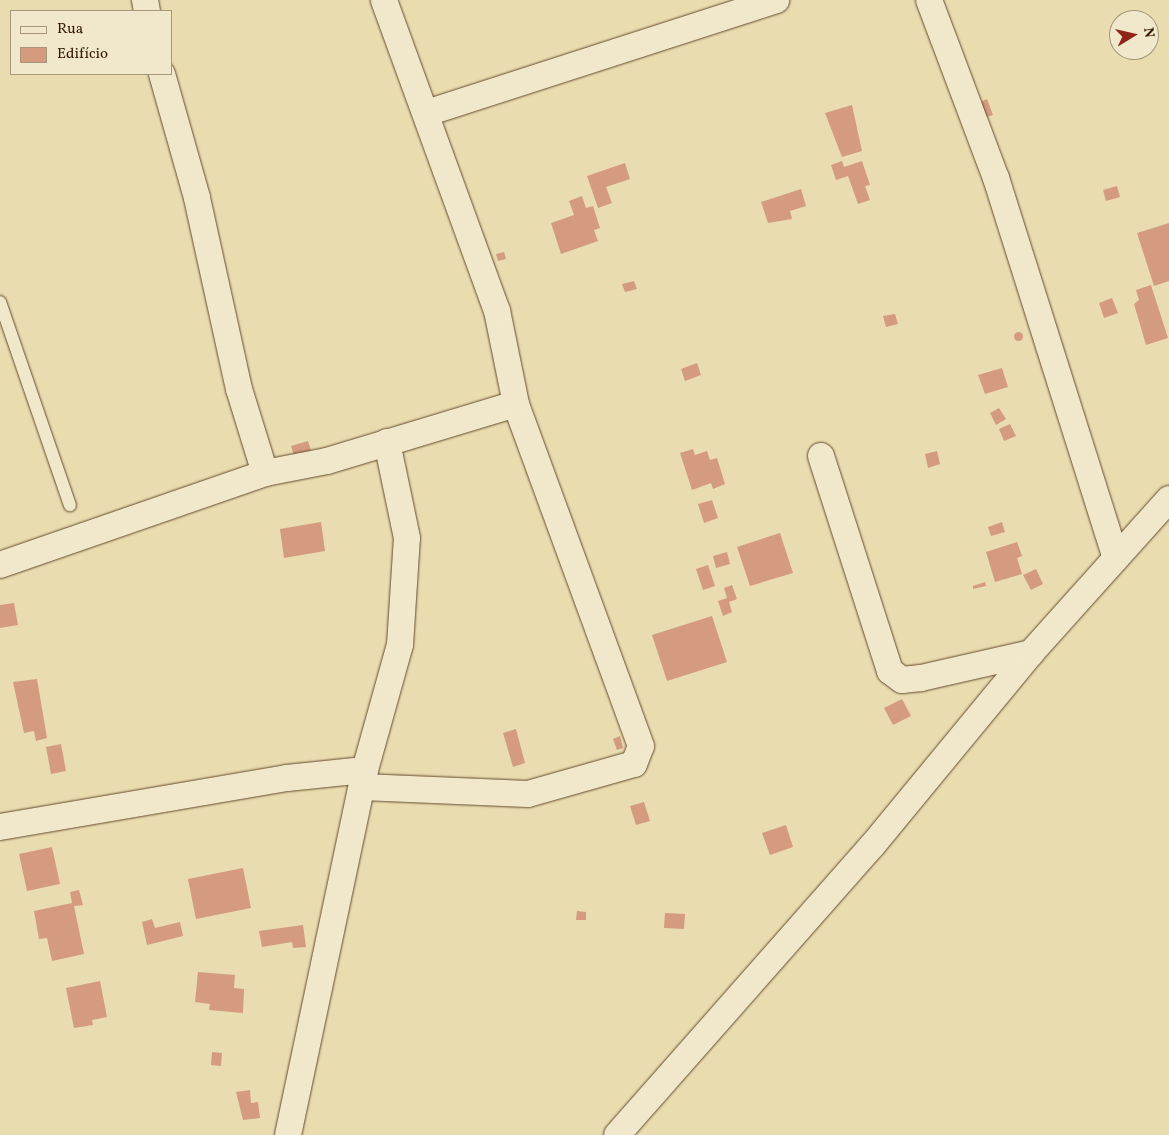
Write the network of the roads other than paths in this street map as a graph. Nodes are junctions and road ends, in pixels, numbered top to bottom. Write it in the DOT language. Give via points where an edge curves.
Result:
graph roads {
  1 [pos="384,0"];
  2 [pos="776,0"];
  3 [pos="929,0"];
  4 [pos="162,75"];
  5 [pos="427,113"];
  6 [pos="0,302"];
  7 [pos="516,404"];
  8 [pos="387,442"];
  9 [pos="821,456"];
  10 [pos="265,473"];
  11 [pos="1169,499"];
  12 [pos="70,505"];
  13 [pos="1116,558"];
  14 [pos="0,565"];
  15 [pos="1031,653"];
  16 [pos="364,778"];
  17 [pos="0,827"];
  18 [pos="288,1135"];
  19 [pos="617,1135"];
  1 -- 5 [label="street"];
  2 -- 5 [label="street"];
  3 -- 13 [label="street" via="996,178"];
  4 -- 10 [label="street" via="197,198 239,389"];
  5 -- 7 [label="street" via="497,311"];
  6 -- 12 [label="lane"];
  7 -- 8 [label="street"];
  7 -- 16 [label="street" via="641,746 634,764 528,794"];
  8 -- 10 [label="street" via="326,461"];
  8 -- 16 [label="street" via="407,538 406,558 400,645"];
  9 -- 15 [label="street" via="890,671 902,680 921,678"];
  10 -- 14 [label="street"];
  11 -- 13 [label="street"];
  13 -- 15 [label="street"];
  15 -- 19 [label="street" via="872,846"];
  16 -- 17 [label="street" via="287,778"];
  16 -- 18 [label="street"];
}
